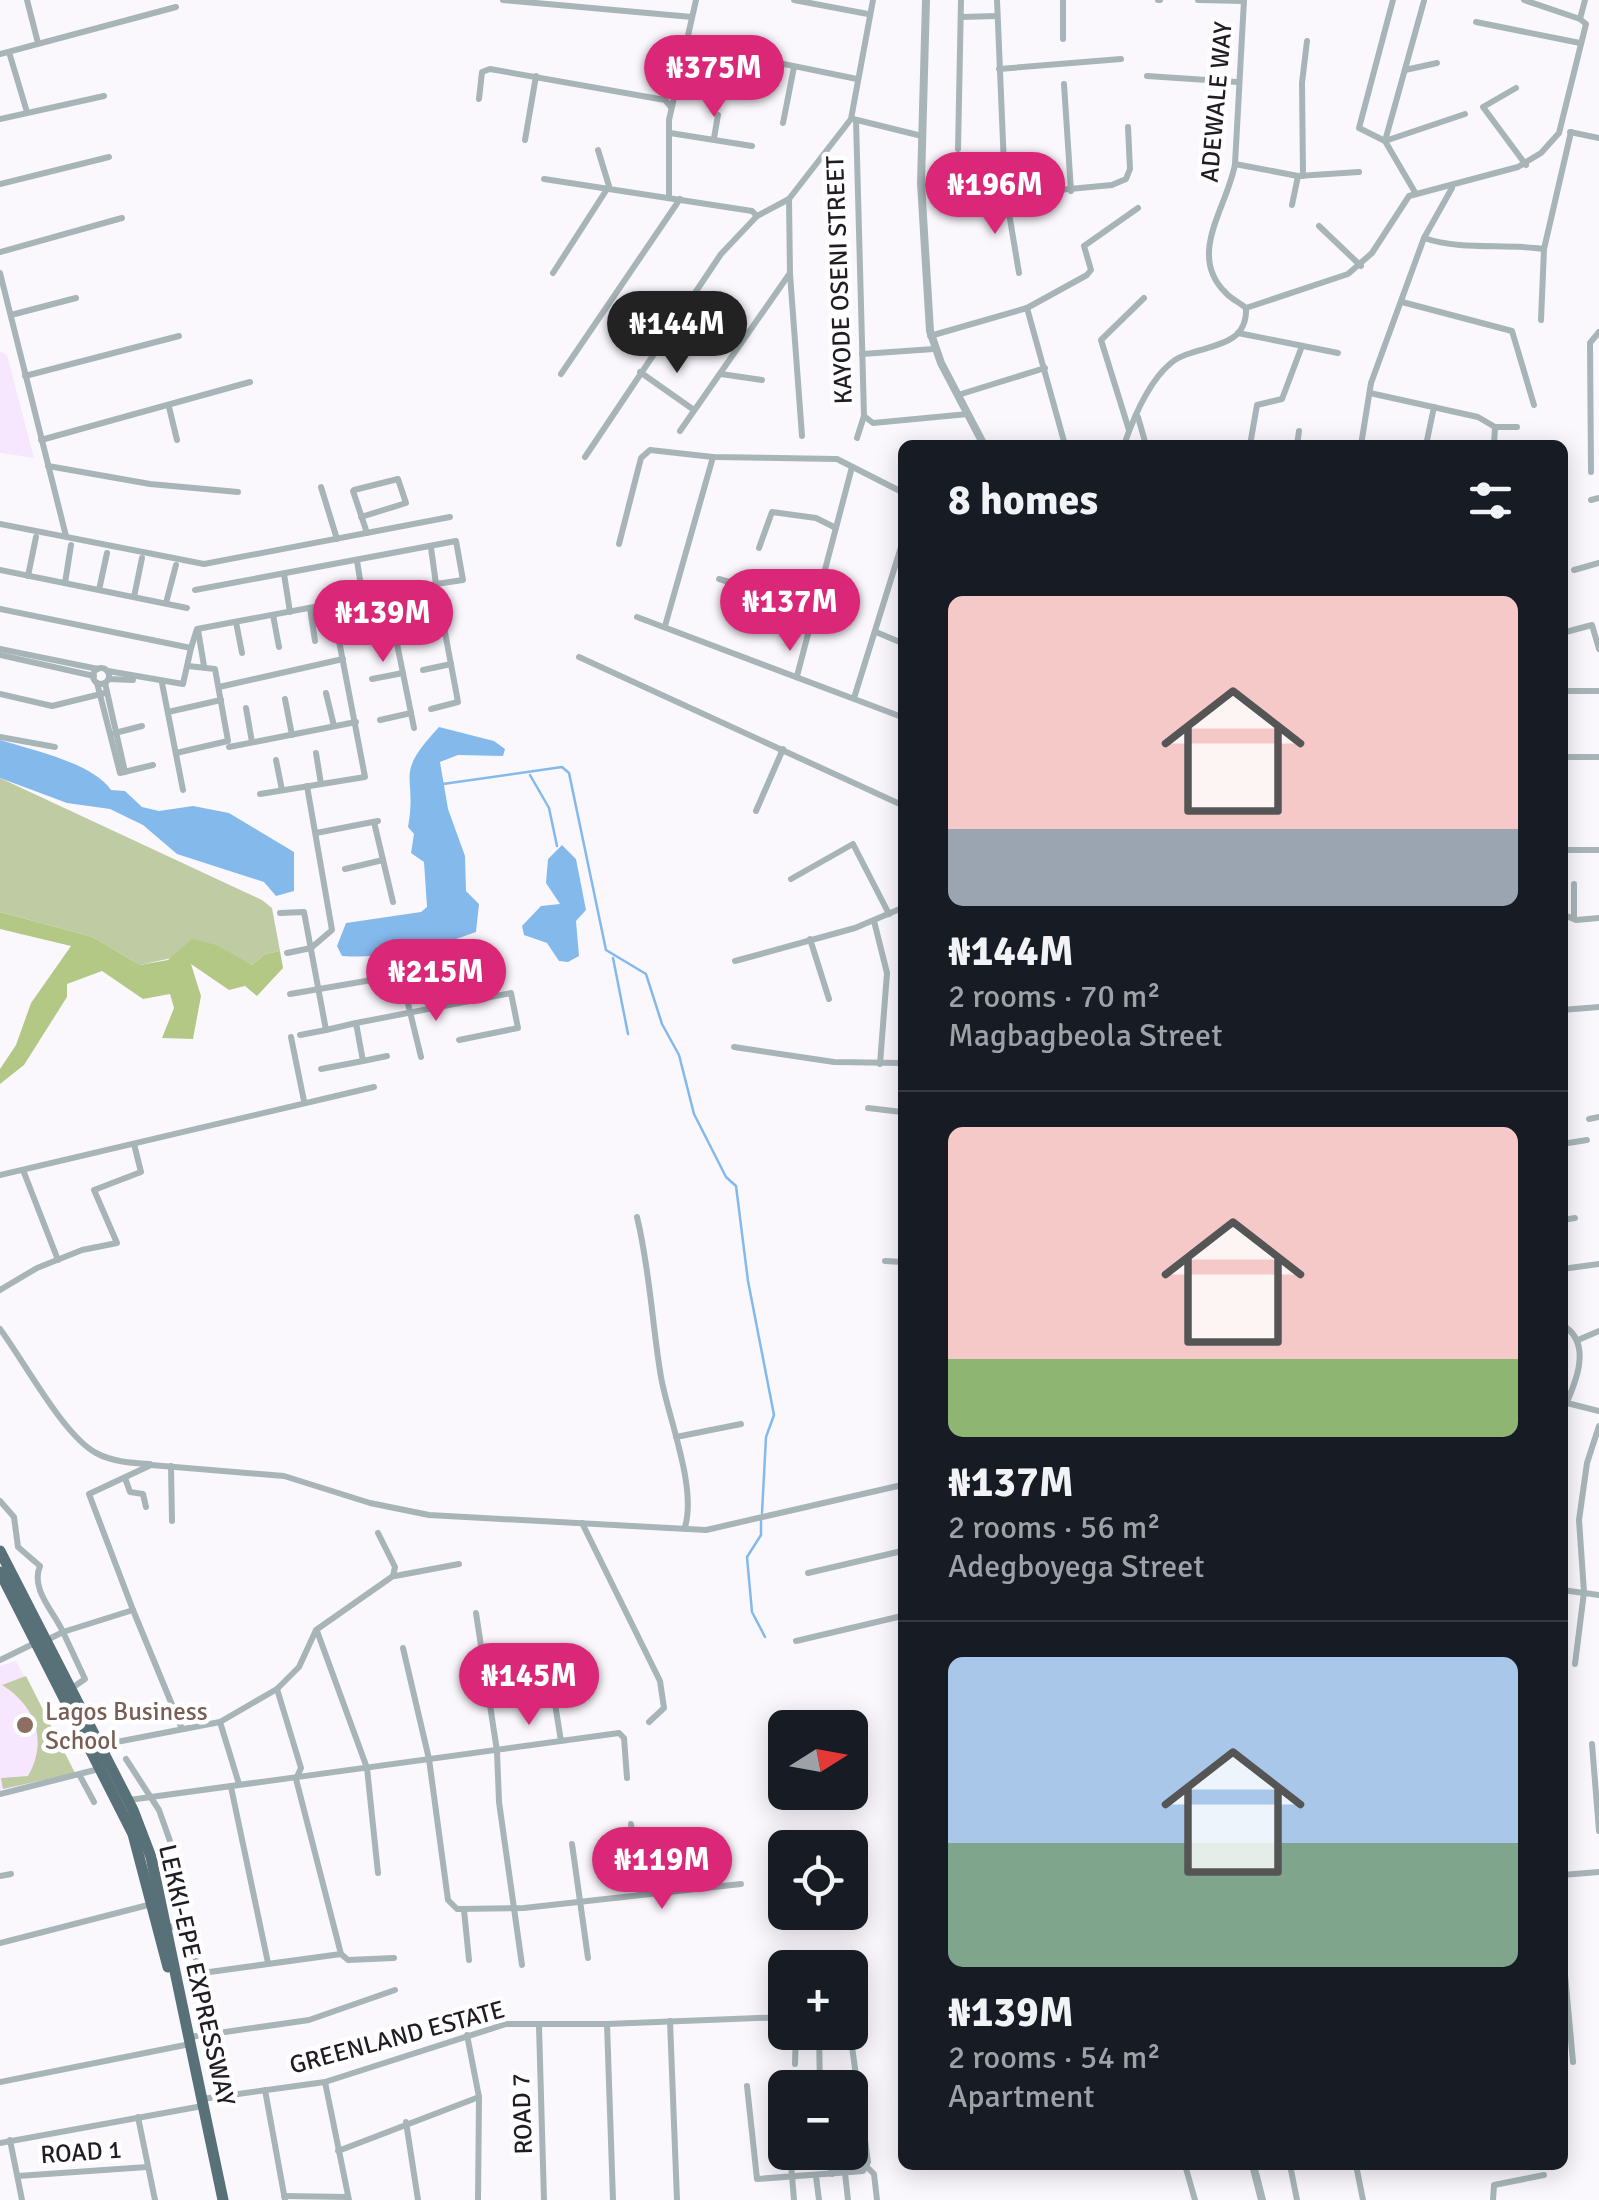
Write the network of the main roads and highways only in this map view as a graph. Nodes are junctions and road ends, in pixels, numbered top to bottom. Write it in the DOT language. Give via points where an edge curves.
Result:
graph roads {
  1 [pos="0,1552"];
  2 [pos="0,1572"];
  3 [pos="9,1589"];
  4 [pos="41,1641"];
  5 [pos="187,2041"];
  6 [pos="214,2175"];
  7 [pos="216,2200"];
  8 [pos="223,2200"];
  1 -- 3 [label="highway, LEKKI-EPE EXPRESSWAY"];
  2 -- 3 [label="highway, LEKKI-EPE EXPRESSWAY"];
  3 -- 4 [label="highway, LEKKI-EPE EXPRESSWAY"];
  4 -- 5 [label="highway, LEKKI-EPE EXPRESSWAY" via="133,1834"];
  4 -- 5 [label="highway, LEKKI-EPE EXPRESSWAY" via="151,1857"];
  5 -- 6 [label="highway, LEKKI-EPE EXPRESSWAY"];
  6 -- 7 [label="highway, LEKKI-EPE EXPRESSWAY"];
  6 -- 8 [label="highway, LEKKI-EPE EXPRESSWAY"];
}
